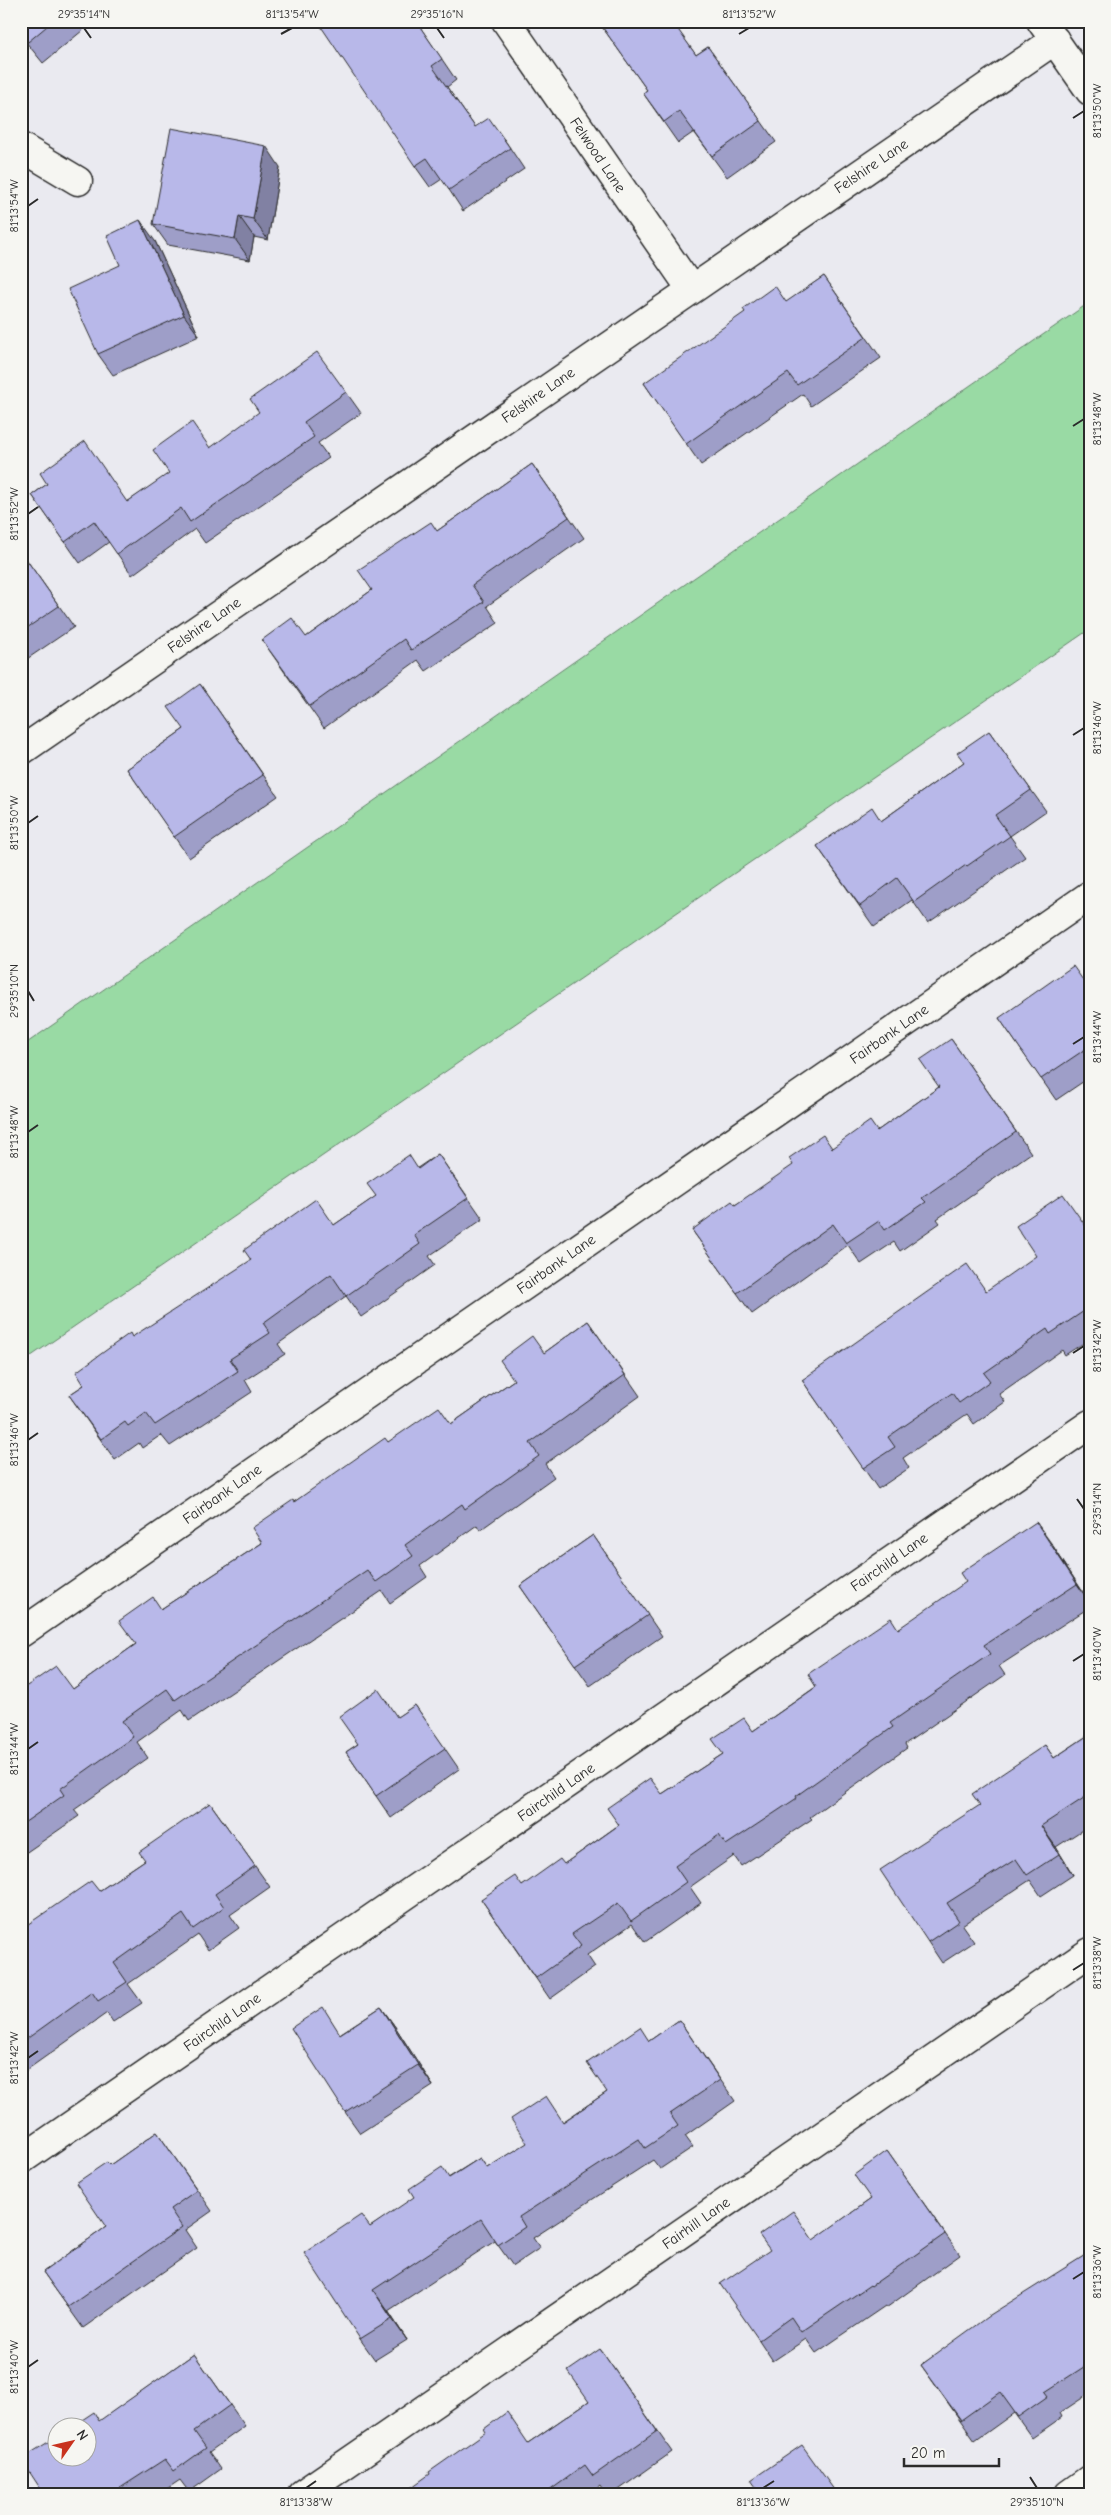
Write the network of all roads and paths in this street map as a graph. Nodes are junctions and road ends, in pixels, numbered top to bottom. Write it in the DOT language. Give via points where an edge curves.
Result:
graph roads {
  1 [pos="506,21"];
  2 [pos="1048,31"];
  3 [pos="1090,91"];
  4 [pos="21,147"];
  5 [pos="78,181"];
  6 [pos="690,289"];
  7 [pos="21,751"];
  8 [pos="1090,895"];
  9 [pos="1090,1424"];
  10 [pos="21,1633"];
  11 [pos="1090,1952"];
  12 [pos="21,2160"];
  13 [pos="1090,2479"];
  14 [pos="302,2494"];
  15 [pos="1068,2494"];
  1 -- 6 [label="street, Felwood Lane"];
  2 -- 3 [label="street"];
  2 -- 6 [label="street, Felshire Lane"];
  4 -- 5 [label="street"];
  6 -- 7 [label="street, Felshire Lane"];
  8 -- 10 [label="street, Fairbank Lane"];
  9 -- 12 [label="street, Fairchild Lane"];
  11 -- 14 [label="street, Fairhill Lane"];
  13 -- 15 [label="street"];
}
